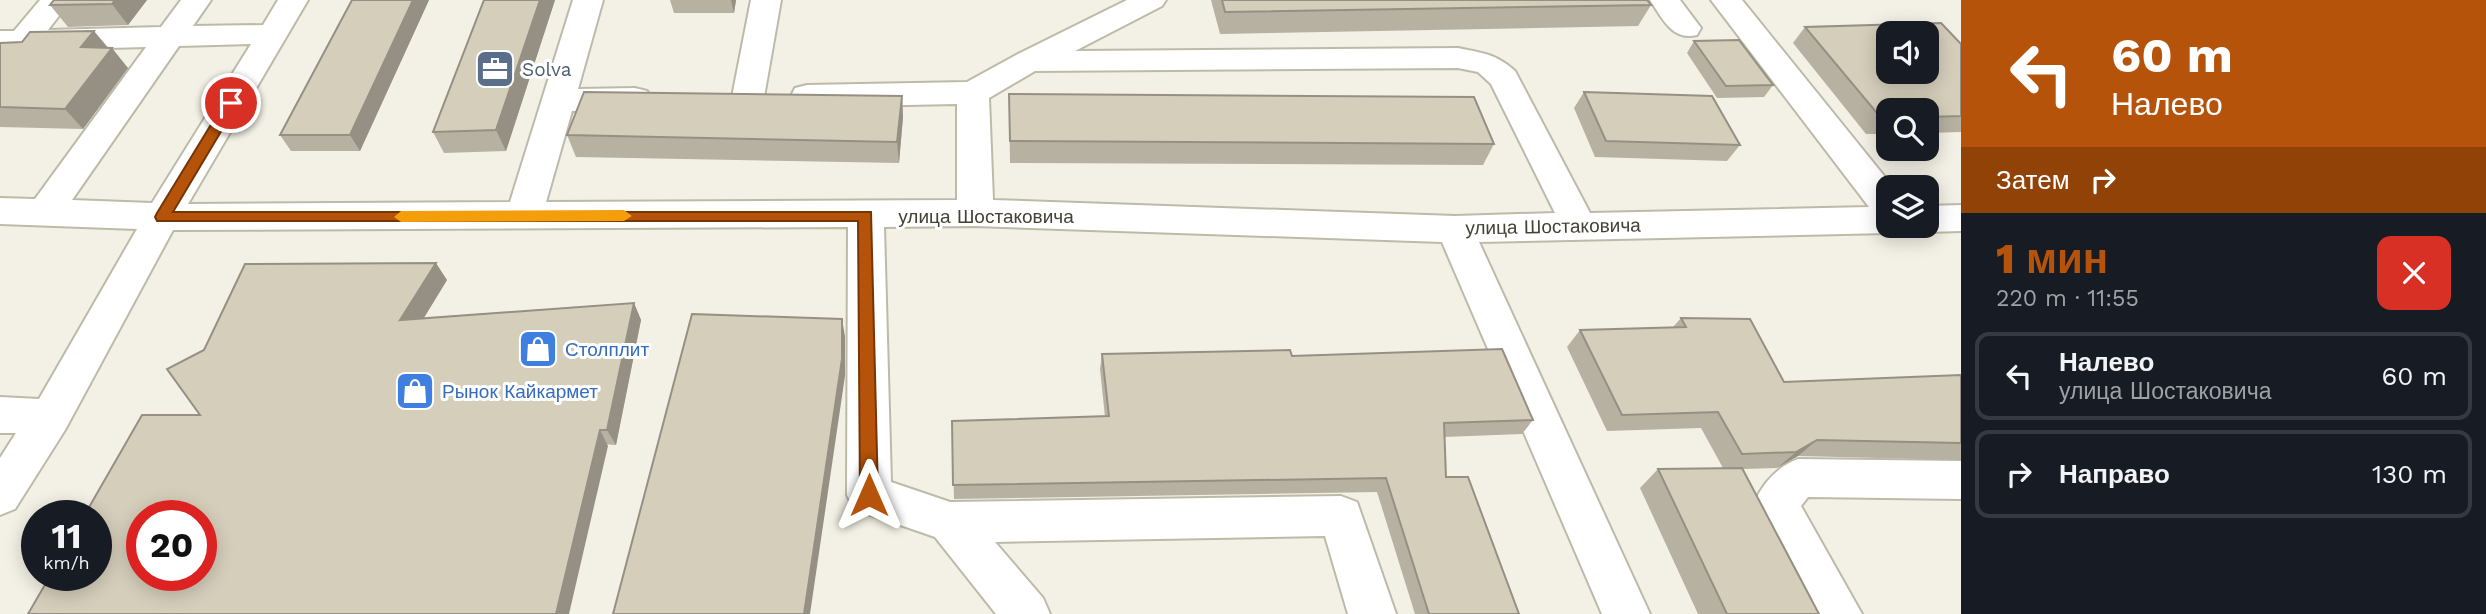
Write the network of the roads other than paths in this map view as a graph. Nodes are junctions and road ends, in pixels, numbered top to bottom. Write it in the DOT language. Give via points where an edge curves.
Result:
graph roads {
  1 [pos="56,0"];
  2 [pos="196,0"];
  3 [pos="293,0"];
  4 [pos="588,0"];
  5 [pos="766,0"];
  6 [pos="1151,0"];
  7 [pos="1665,0"];
  8 [pos="1726,0"];
  9 [pos="1686,28"];
  10 [pos="273,34"];
  11 [pos="168,37"];
  12 [pos="11,41"];
  13 [pos="1029,61"];
  14 [pos="973,93"];
  15 [pos="667,98"];
  16 [pos="558,100"];
  17 [pos="1876,191"];
  18 [pos="0,211"];
  19 [pos="44,213"];
  20 [pos="975,213"];
  21 [pos="866,215"];
  22 [pos="524,216"];
  23 [pos="162,217"];
  24 [pos="1961,218"];
  25 [pos="1939,219"];
  26 [pos="1876,220"];
  27 [pos="1579,226"];
  28 [pos="1455,229"];
  29 [pos="0,415"];
  30 [pos="50,417"];
  31 [pos="1961,480"];
  32 [pos="0,495"];
  33 [pos="950,522"];
  34 [pos="1026,614"];
  35 [pos="1372,614"];
  36 [pos="1626,614"];
  37 [pos="1838,614"];
  1 -- 12 [label="street"];
  2 -- 11 [label="street"];
  3 -- 10 [label="street"];
  4 -- 16 [label="street"];
  5 -- 14 [label="street" via="734,97"];
  6 -- 13 [label="street"];
  7 -- 9 [label="street"];
  8 -- 17 [label="street"];
  10 -- 11 [label="street"];
  10 -- 23 [label="street"];
  11 -- 12 [label="street"];
  11 -- 19 [label="street"];
  13 -- 14 [label="street"];
  13 -- 27 [label="street" via="1458,58 1488,64 1504,78"];
  14 -- 20 [label="street"];
  15 -- 16 [label="street"];
  16 -- 22 [label="street"];
  18 -- 19 [label="street, улица Шостаковича"];
  19 -- 23 [label="street, улица Шостаковича"];
  20 -- 21 [label="street, улица Шостаковича"];
  20 -- 28 [label="street, улица Шостаковича"];
  21 -- 22 [label="street, улица Шостаковича"];
  21 -- 33 [label="street" via="869,495"];
  22 -- 23 [label="street, улица Шостаковича"];
  23 -- 30 [label="street"];
  24 -- 25 [label="street"];
  26 -- 27 [label="street, улица Шостаковича"];
  27 -- 28 [label="street, улица Шостаковича"];
  28 -- 36 [label="street"];
  29 -- 30 [label="street"];
  30 -- 32 [label="street"];
  31 -- 37 [label="street" via="1798,478 1776,503"];
  33 -- 34 [label="street"];
  33 -- 35 [label="street" via="1341,516"];
}
